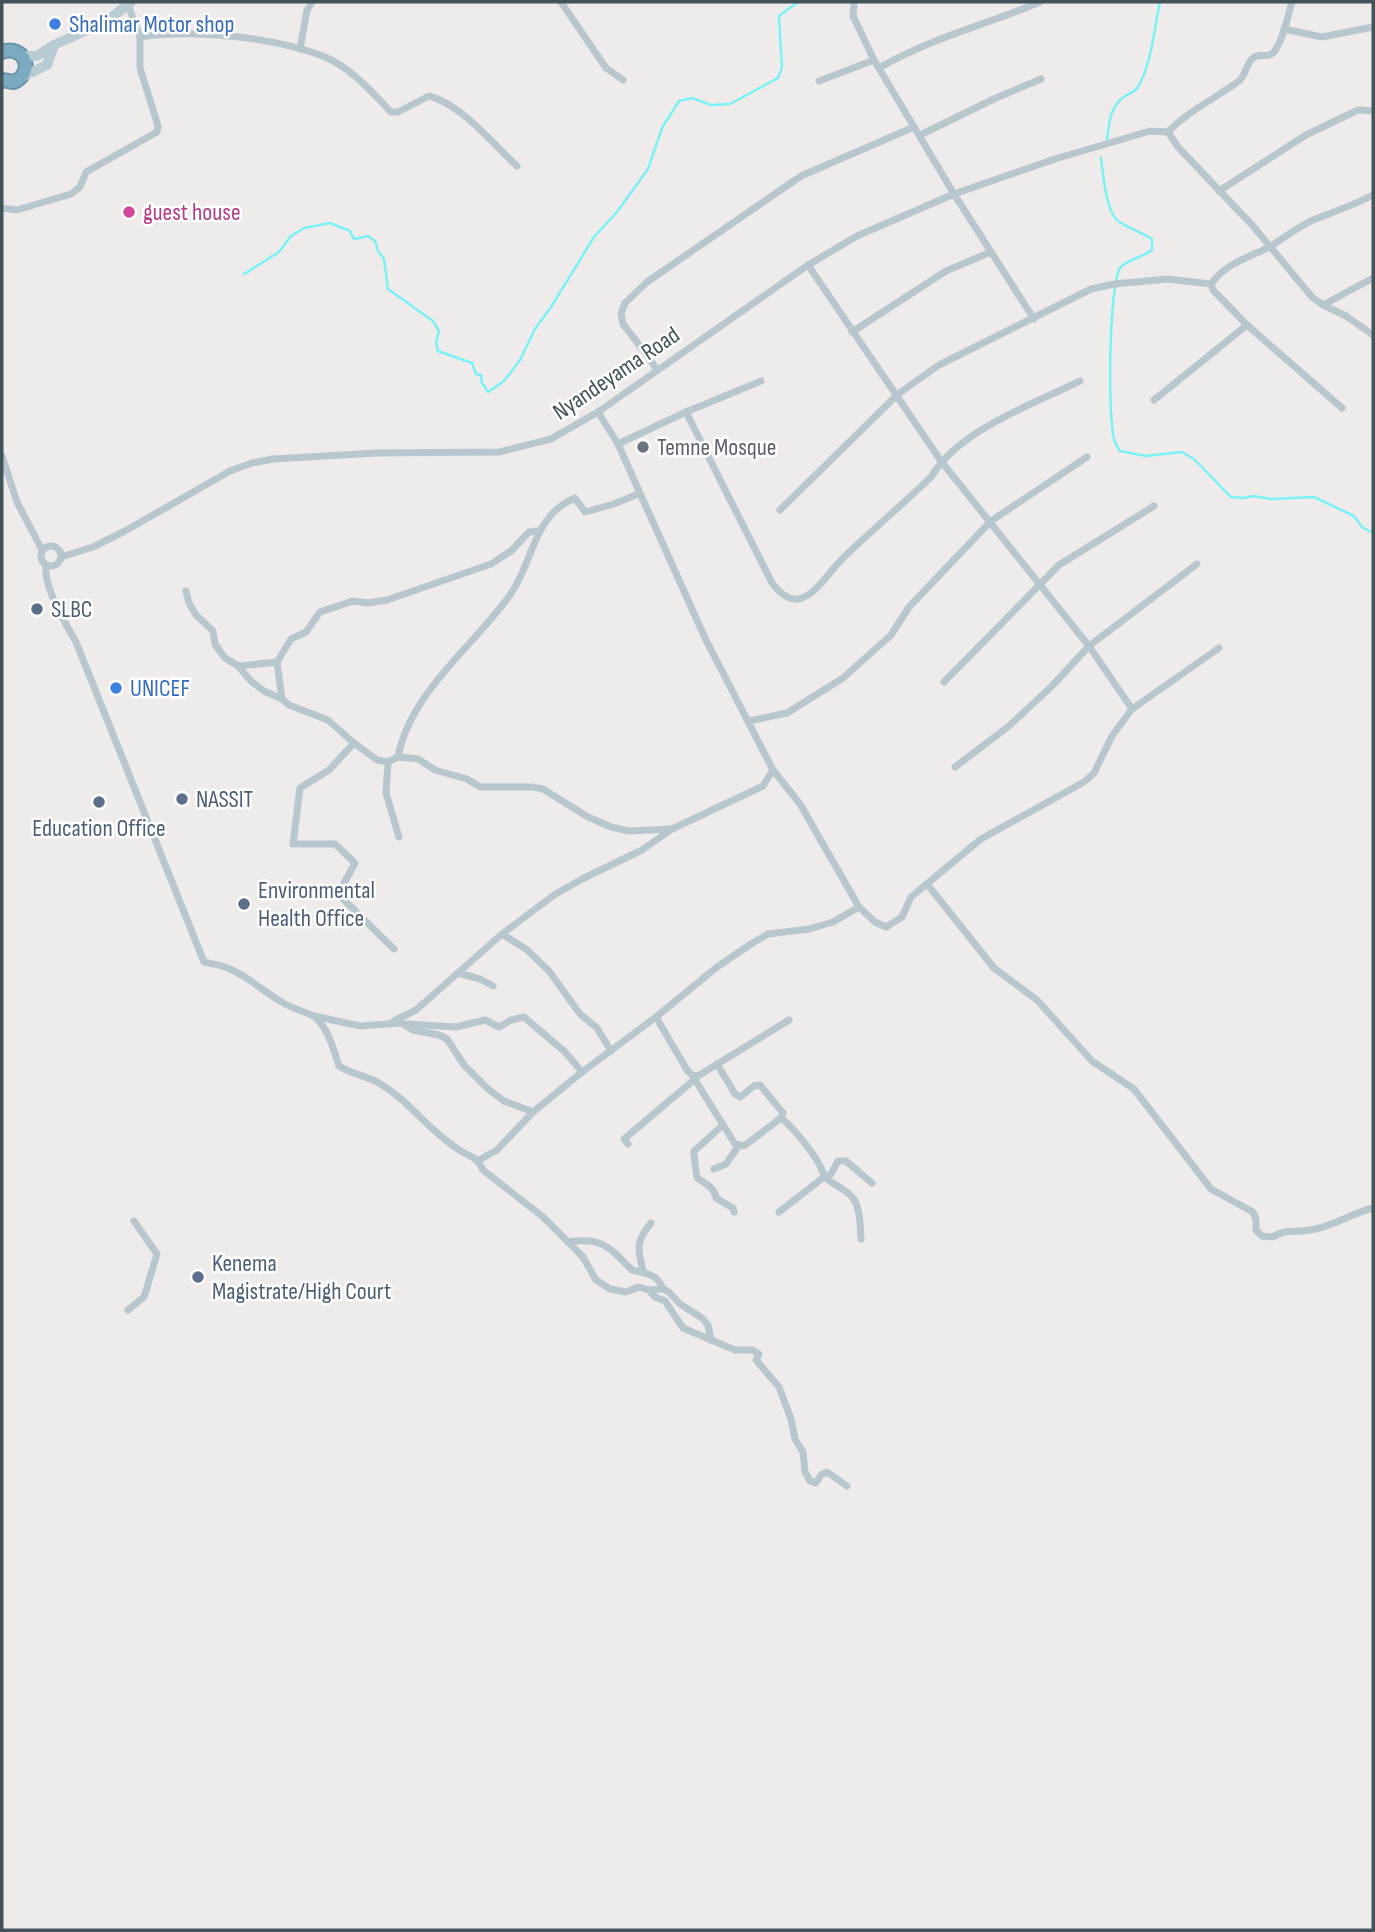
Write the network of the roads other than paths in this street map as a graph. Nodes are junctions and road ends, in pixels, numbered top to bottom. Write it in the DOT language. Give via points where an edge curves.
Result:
graph roads {
  1 [pos="312,2"];
  2 [pos="561,2"];
  3 [pos="854,2"];
  4 [pos="1040,2"];
  5 [pos="1292,2"];
  6 [pos="129,4"];
  7 [pos="1373,27"];
  8 [pos="1284,29"];
  9 [pos="140,37"];
  10 [pos="2,40"];
  11 [pos="54,45"];
  12 [pos="300,49"];
  13 [pos="2,52"];
  14 [pos="20,53"];
  15 [pos="876,64"];
  16 [pos="24,76"];
  17 [pos="1041,79"];
  18 [pos="623,80"];
  19 [pos="819,81"];
  20 [pos="4,83"];
  21 [pos="1373,111"];
  22 [pos="914,127"];
  23 [pos="1168,132"];
  24 [pos="920,135"];
  25 [pos="517,166"];
  26 [pos="1219,191"];
  27 [pos="954,194"];
  28 [pos="1373,195"];
  29 [pos="2,208"];
  30 [pos="1270,246"];
  31 [pos="991,252"];
  32 [pos="808,265"];
  33 [pos="1373,278"];
  34 [pos="1211,284"];
  35 [pos="1323,305"];
  36 [pos="1034,319"];
  37 [pos="1247,326"];
  38 [pos="852,332"];
  39 [pos="1373,335"];
  40 [pos="657,370"];
  41 [pos="761,380"];
  42 [pos="1080,381"];
  43 [pos="896,396"];
  44 [pos="1154,400"];
  45 [pos="1342,408"];
  46 [pos="598,412"];
  47 [pos="686,412"];
  48 [pos="618,444"];
  49 [pos="2,456"];
  50 [pos="1087,457"];
  51 [pos="941,461"];
  52 [pos="639,494"];
  53 [pos="1154,506"];
  54 [pos="780,510"];
  55 [pos="990,521"];
  56 [pos="538,531"];
  57 [pos="42,550"];
  58 [pos="61,557"];
  59 [pos="1198,564"];
  60 [pos="46,565"];
  61 [pos="1040,585"];
  62 [pos="187,591"];
  63 [pos="1090,646"];
  64 [pos="1219,648"];
  65 [pos="277,662"];
  66 [pos="238,667"];
  67 [pos="944,682"];
  68 [pos="282,699"];
  69 [pos="1132,709"];
  70 [pos="749,721"];
  71 [pos="354,743"];
  72 [pos="398,757"];
  73 [pos="388,762"];
  74 [pos="955,767"];
  75 [pos="773,770"];
  76 [pos="672,829"];
  77 [pos="398,837"];
  78 [pos="927,884"];
  79 [pos="859,907"];
  80 [pos="502,934"];
  81 [pos="394,949"];
  82 [pos="471,962"];
  83 [pos="458,973"];
  84 [pos="477,978"];
  85 [pos="494,986"];
  86 [pos="313,1016"];
  87 [pos="656,1017"];
  88 [pos="789,1020"];
  89 [pos="401,1023"];
  90 [pos="388,1024"];
  91 [pos="611,1051"];
  92 [pos="717,1064"];
  93 [pos="582,1072"];
  94 [pos="693,1078"];
  95 [pos="533,1112"];
  96 [pos="781,1118"];
  97 [pos="723,1125"];
  98 [pos="628,1144"];
  99 [pos="739,1144"];
  100 [pos="479,1160"];
  101 [pos="714,1169"];
  102 [pos="824,1177"];
  103 [pos="872,1183"];
  104 [pos="1373,1208"];
  105 [pos="734,1212"];
  106 [pos="779,1212"];
  107 [pos="134,1222"];
  108 [pos="651,1223"];
  109 [pos="861,1239"];
  110 [pos="568,1242"];
  111 [pos="643,1271"];
  112 [pos="663,1289"];
  113 [pos="649,1290"];
  114 [pos="128,1310"];
  115 [pos="711,1340"];
  116 [pos="847,1486"];
  1 -- 12 [label="street"];
  2 -- 18 [label="street" via="606,68"];
  3 -- 15 [label="street" via="853,16"];
  4 -- 15 [label="street"];
  5 -- 8 [label="street"];
  6 -- 9 [label="street"];
  6 -- 11 [label="street" via="107,21"];
  7 -- 8 [label="street" via="1322,37"];
  8 -- 23 [label="street" via="1273,53 1252,58 1242,78"];
  9 -- 12 [label="street" via="240,37"];
  9 -- 29 [label="street" via="140,68 157,132 86,172 71,194 17,211"];
  10 -- 14 [label="highway"];
  11 -- 14 [label="street" via="37,56"];
  11 -- 16 [label="street" via="47,65"];
  12 -- 25 [label="street" via="351,73 391,112 429,96 443,99"];
  13 -- 14 [label="highway"];
  14 -- 16 [label="highway"];
  15 -- 19 [label="street"];
  15 -- 22 [label="street"];
  16 -- 20 [label="highway"];
  17 -- 24 [label="street"];
  21 -- 26 [label="street" via="1358,110 1306,135"];
  22 -- 24 [label="street"];
  22 -- 40 [label="street" via="802,176 646,282 625,303 621,314 623,324"];
  23 -- 26 [label="street"];
  23 -- 27 [label="street, Nyandeyama Road" via="1150,131"];
  24 -- 27 [label="street"];
  26 -- 30 [label="street"];
  27 -- 31 [label="street"];
  27 -- 32 [label="street, Nyandeyama Road" via="857,236"];
  28 -- 30 [label="street" via="1314,219"];
  30 -- 34 [label="street" via="1242,258"];
  30 -- 35 [label="street"];
  31 -- 36 [label="street"];
  31 -- 38 [label="street" via="946,271"];
  32 -- 38 [label="street"];
  32 -- 40 [label="street, Nyandeyama Road"];
  33 -- 35 [label="street"];
  34 -- 36 [label="street" via="1167,279 1114,284 1091,289"];
  34 -- 37 [label="street"];
  35 -- 39 [label="street"];
  36 -- 43 [label="street" via="939,365"];
  37 -- 44 [label="street"];
  37 -- 45 [label="street"];
  38 -- 43 [label="street"];
  40 -- 46 [label="street, Nyandeyama Road"];
  41 -- 47 [label="street"];
  42 -- 51 [label="street" via="990,426"];
  43 -- 51 [label="street"];
  43 -- 54 [label="street"];
  46 -- 48 [label="street"];
  46 -- 58 [label="street, Nyandeyama Road" via="551,439 499,452 377,453 251,463 93,547"];
  47 -- 48 [label="street"];
  47 -- 51 [label="street" via="772,583 789,598 812,592 931,477"];
  48 -- 52 [label="street"];
  49 -- 57 [label="street" via="17,502"];
  50 -- 55 [label="street"];
  51 -- 55 [label="street"];
  52 -- 56 [label="street" via="585,512 575,498 565,502"];
  52 -- 70 [label="street"];
  53 -- 61 [label="street" via="1080,550"];
  55 -- 61 [label="street"];
  55 -- 70 [label="street" via="909,607 891,635 843,678 787,713"];
  56 -- 65 [label="street" via="529,532 491,564 387,600 353,601 320,612 306,632 291,639"];
  56 -- 72 [label="street" via="520,580 428,693 401,739"];
  57 -- 58 [label="street" via="48,545 56,547"];
  57 -- 60 [label="street"];
  58 -- 60 [label="street" via="57,564"];
  59 -- 63 [label="street"];
  60 -- 86 [label="street" via="44,574 204,962 228,967 268,995"];
  61 -- 63 [label="street"];
  61 -- 67 [label="street"];
  62 -- 66 [label="street" via="196,615 213,631 215,644"];
  63 -- 69 [label="street"];
  63 -- 74 [label="street" via="1009,726"];
  64 -- 69 [label="street"];
  65 -- 66 [label="street"];
  65 -- 68 [label="street"];
  66 -- 68 [label="street" via="251,681"];
  68 -- 71 [label="street" via="328,720"];
  69 -- 78 [label="street" via="1084,782 981,839"];
  70 -- 75 [label="street"];
  71 -- 73 [label="street" via="377,760"];
  71 -- 81 [label="street" via="329,770 300,788 293,844 335,844 355,863 342,887 342,898"];
  72 -- 73 [label="street"];
  72 -- 76 [label="street" via="418,759 480,787 543,789 611,827"];
  73 -- 77 [label="street" via="386,793"];
  75 -- 76 [label="street" via="763,786"];
  75 -- 79 [label="street" via="800,804"];
  76 -- 80 [label="street" via="642,850 554,895"];
  78 -- 79 [label="street" via="911,897 902,917 886,927"];
  78 -- 104 [label="street" via="994,968 1037,1000 1092,1061 1134,1089 1211,1189 1253,1212 1255,1230 1262,1236 1309,1231"];
  79 -- 87 [label="street" via="833,922 768,934 717,967"];
  80 -- 82 [label="street"];
  80 -- 91 [label="street" via="549,971"];
  82 -- 83 [label="street"];
  82 -- 84 [label="street"];
  83 -- 84 [label="street"];
  83 -- 90 [label="street" via="416,1010"];
  84 -- 85 [label="street"];
  86 -- 90 [label="street" via="359,1026"];
  86 -- 100 [label="street" via="339,1066 397,1094 454,1147"];
  87 -- 91 [label="street"];
  87 -- 94 [label="street"];
  88 -- 92 [label="street"];
  89 -- 90 [label="street"];
  89 -- 93 [label="street" via="456,1027 485,1020 499,1027 524,1017"];
  89 -- 95 [label="street" via="447,1039 488,1089"];
  91 -- 93 [label="street"];
  92 -- 94 [label="street"];
  92 -- 96 [label="street" via="740,1097 760,1085 783,1113"];
  93 -- 95 [label="street"];
  94 -- 97 [label="street"];
  94 -- 98 [label="street" via="624,1139"];
  95 -- 100 [label="street" via="497,1150"];
  96 -- 99 [label="street" via="753,1141"];
  96 -- 102 [label="street"];
  97 -- 99 [label="street"];
  97 -- 105 [label="street" via="694,1151 694,1157 697,1178"];
  99 -- 101 [label="street" via="726,1164"];
  100 -- 110 [label="street" via="484,1170"];
  102 -- 103 [label="street" via="838,1161 846,1161"];
  102 -- 106 [label="street"];
  102 -- 109 [label="street" via="854,1200"];
  107 -- 114 [label="street" via="157,1254 144,1297"];
  108 -- 111 [label="street" via="639,1243"];
  110 -- 111 [label="street" via="603,1243 632,1270"];
  110 -- 113 [label="street" via="603,1285 626,1292 639,1287"];
  111 -- 112 [label="street" via="654,1276"];
  112 -- 113 [label="street"];
  112 -- 115 [label="street" via="702,1318"];
  113 -- 115 [label="street" via="665,1301 683,1328"];
  115 -- 116 [label="street" via="759,1354 756,1360 779,1387 810,1481 816,1483 827,1472"];
}
